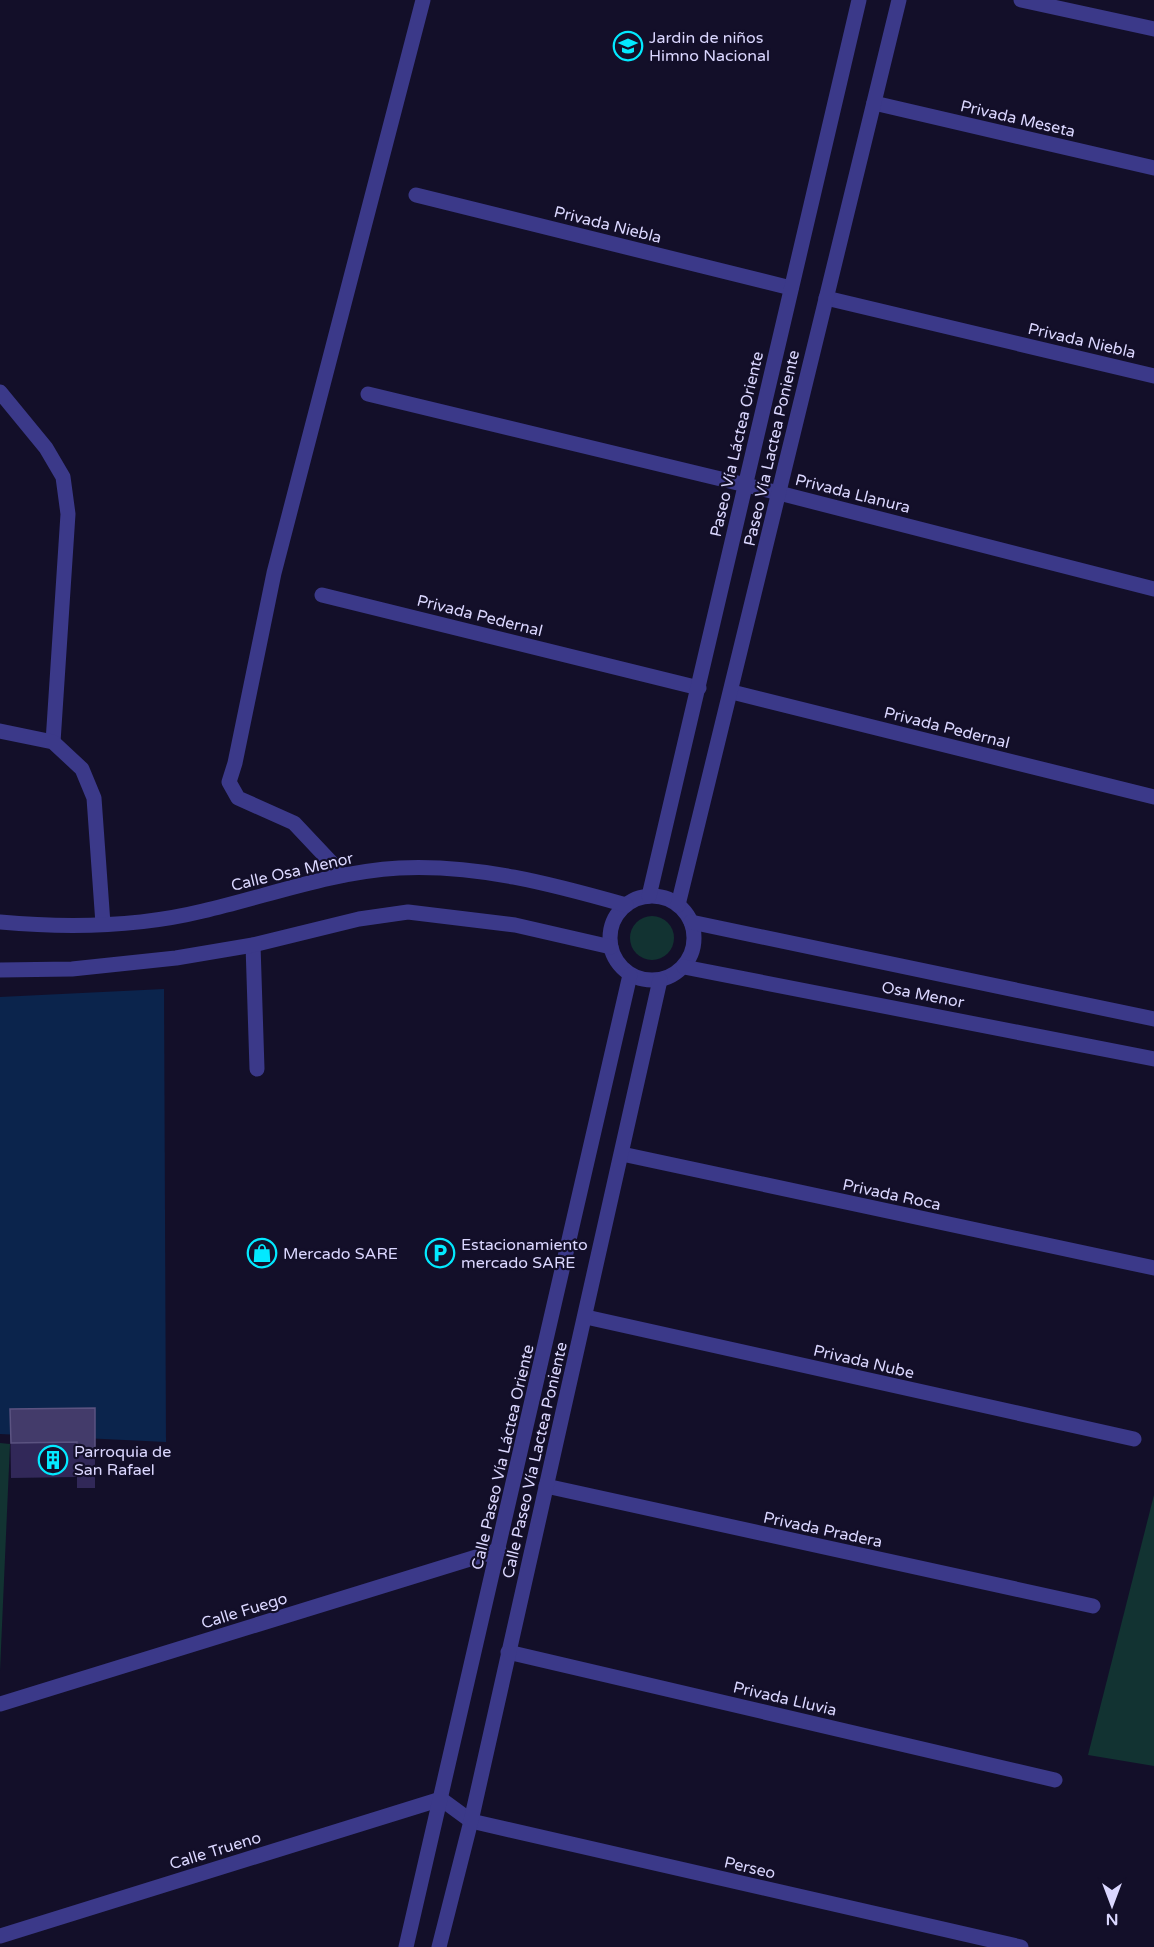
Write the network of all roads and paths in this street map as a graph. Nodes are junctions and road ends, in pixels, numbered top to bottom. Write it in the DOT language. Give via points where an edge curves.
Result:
graph roads {
  1 [pos="423,0"];
  2 [pos="859,0"];
  3 [pos="899,0"];
  4 [pos="1021,0"];
  5 [pos="1154,29"];
  6 [pos="874,103"];
  7 [pos="1154,168"];
  8 [pos="416,195"];
  9 [pos="791,288"];
  10 [pos="826,298"];
  11 [pos="1154,376"];
  12 [pos="0,392"];
  13 [pos="368,394"];
  14 [pos="743,485"];
  15 [pos="779,493"];
  16 [pos="1154,589"];
  17 [pos="322,595"];
  18 [pos="699,688"];
  19 [pos="732,692"];
  20 [pos="0,731"];
  21 [pos="53,742"];
  22 [pos="1154,797"];
  23 [pos="343,875"];
  24 [pos="649,896"];
  25 [pos="626,905"];
  26 [pos="678,905"];
  27 [pos="0,922"];
  28 [pos="691,922"];
  29 [pos="103,924"];
  30 [pos="253,945"];
  31 [pos="611,947"];
  32 [pos="684,966"];
  33 [pos="0,970"];
  34 [pos="630,975"];
  35 [pos="660,980"];
  36 [pos="1154,1019"];
  37 [pos="1154,1059"];
  38 [pos="257,1069"];
  39 [pos="622,1154"];
  40 [pos="1154,1268"];
  41 [pos="586,1317"];
  42 [pos="1134,1440"];
  43 [pos="546,1486"];
  44 [pos="499,1550"];
  45 [pos="1093,1606"];
  46 [pos="508,1652"];
  47 [pos="0,1704"];
  48 [pos="1055,1780"];
  49 [pos="441,1799"];
  50 [pos="471,1821"];
  51 [pos="0,1936"];
  52 [pos="406,1947"];
  53 [pos="439,1947"];
  54 [pos="1021,1947"];
  1 -- 23 [label="street" via="277,561 228,782 238,798 294,823"];
  2 -- 9 [label="street, Paseo Vía Láctea Oriente"];
  3 -- 6 [label="street, Paseo Vía Lactea Poniente"];
  4 -- 5 [label="street"];
  6 -- 7 [label="street, Privada Meseta"];
  6 -- 10 [label="street, Paseo Vía Lactea Poniente"];
  8 -- 9 [label="street, Privada Niebla"];
  9 -- 14 [label="street, Paseo Vía Láctea Oriente"];
  10 -- 11 [label="street, Privada Niebla"];
  10 -- 15 [label="street, Paseo Vía Lactea Poniente"];
  12 -- 21 [label="street" via="46,448 63,477 68,514"];
  13 -- 14 [label="street, Privada Llanura"];
  14 -- 15 [label="street, Privada Llanura"];
  14 -- 18 [label="street, Paseo Vía Láctea Oriente"];
  15 -- 16 [label="street, Privada Llanura"];
  15 -- 19 [label="street, Paseo Vía Lactea Poniente"];
  17 -- 18 [label="street, Privada Pedernal"];
  18 -- 24 [label="street, Paseo Vía Láctea Oriente"];
  19 -- 22 [label="street, Privada Pedernal"];
  19 -- 26 [label="street, Paseo Vía Lactea Poniente"];
  20 -- 21 [label="street"];
  21 -- 29 [label="street" via="82,769 94,798"];
  23 -- 25 [label="street, Calle Osa Menor" via="399,868 512,875"];
  23 -- 29 [label="street, Calle Osa Menor" via="202,912"];
  24 -- 25 [label="street"];
  24 -- 26 [label="street"];
  25 -- 31 [label="street" via="612,924"];
  26 -- 28 [label="street"];
  27 -- 29 [label="street, Calle Osa Menor" via="47,926"];
  28 -- 32 [label="street" via="694,945"];
  28 -- 36 [label="street, Osa Menor"];
  30 -- 31 [label="street" via="359,919 408,912 515,925"];
  30 -- 33 [label="street" via="72,969"];
  30 -- 38 [label="street"];
  31 -- 34 [label="street" via="617,963"];
  32 -- 35 [label="street"];
  32 -- 37 [label="street, Osa Menor"];
  34 -- 35 [label="street"];
  34 -- 44 [label="street, Calle Paseo Vía Láctea Oriente"];
  35 -- 39 [label="street, Calle Paseo Vía Lactea Poniente"];
  39 -- 40 [label="street, Privada Roca"];
  39 -- 41 [label="street, Calle Paseo Vía Lactea Poniente"];
  41 -- 42 [label="street, Privada Nube"];
  41 -- 43 [label="street, Calle Paseo Vía Lactea Poniente"];
  43 -- 45 [label="street, Privada Pradera"];
  43 -- 46 [label="street, Calle Paseo Vía Lactea Poniente"];
  44 -- 47 [label="street, Calle Fuego"];
  44 -- 49 [label="street, Calle Paseo Vía Láctea Oriente"];
  46 -- 48 [label="street, Privada Lluvia"];
  46 -- 50 [label="street, Calle Paseo Vía Lactea Poniente"];
  49 -- 50 [label="street"];
  49 -- 51 [label="street, Calle Trueno"];
  49 -- 52 [label="street, Calle Paseo Vía Láctea Oriente"];
  50 -- 53 [label="street, Calle Paseo Vía Lactea Poniente"];
  50 -- 54 [label="street, Perseo"];
}
